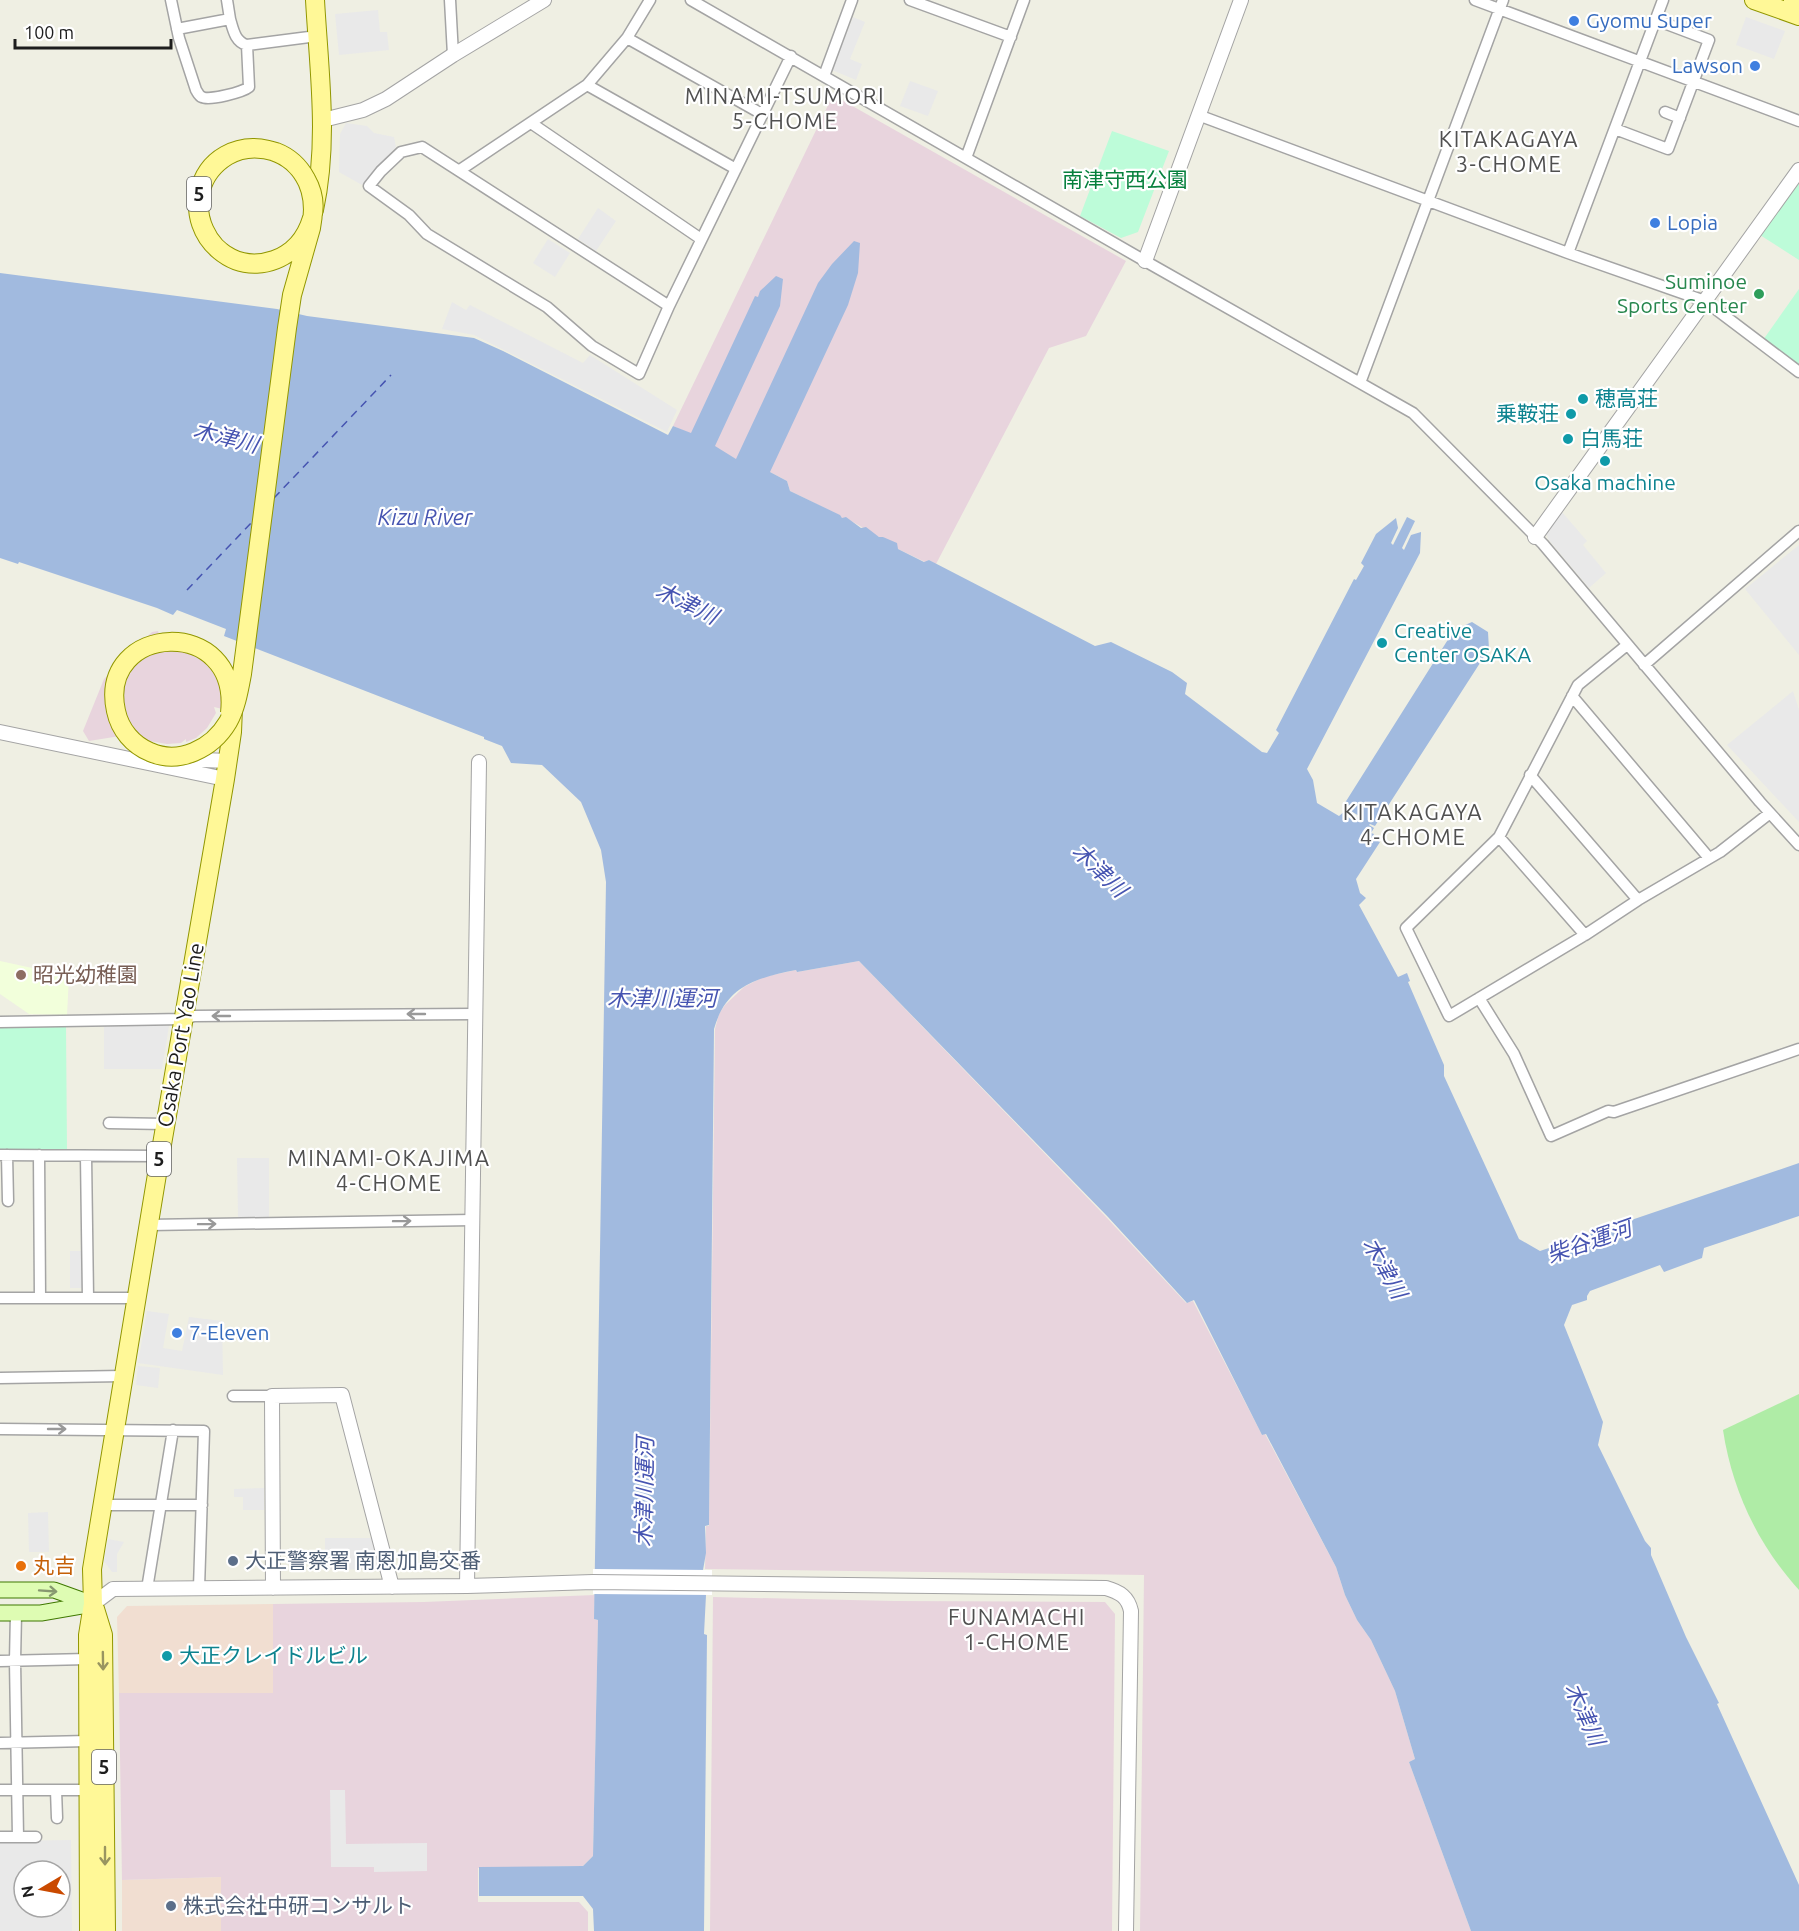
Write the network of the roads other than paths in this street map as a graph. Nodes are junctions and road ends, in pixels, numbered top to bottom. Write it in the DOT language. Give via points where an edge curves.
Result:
graph roads {
  1 [pos="171,0"];
  2 [pos="227,0"];
  3 [pos="315,0"];
  4 [pos="544,0"];
  5 [pos="650,0"];
  6 [pos="691,0"];
  7 [pos="852,0"];
  8 [pos="910,0"];
  9 [pos="1024,0"];
  10 [pos="1241,0"];
  11 [pos="1475,0"];
  12 [pos="1663,0"];
  13 [pos="1755,0"];
  14 [pos="1793,0"];
  15 [pos="452,1"];
  16 [pos="1799,2"];
  17 [pos="1501,5"];
  18 [pos="1799,16"];
  19 [pos="230,18"];
  20 [pos="1656,20"];
  21 [pos="177,29"];
  22 [pos="317,36"];
  23 [pos="1011,37"];
  24 [pos="627,38"];
  25 [pos="247,45"];
  26 [pos="453,55"];
  27 [pos="791,56"];
  28 [pos="1640,62"];
  29 [pos="824,76"];
  30 [pos="1693,82"];
  31 [pos="587,85"];
  32 [pos="1665,112"];
  33 [pos="762,114"];
  34 [pos="1198,115"];
  35 [pos="1680,117"];
  36 [pos="323,120"];
  37 [pos="1799,121"];
  38 [pos="531,123"];
  39 [pos="1615,129"];
  40 [pos="966,158"];
  41 [pos="736,169"];
  42 [pos="460,170"];
  43 [pos="1799,170"];
  44 [pos="1429,201"];
  45 [pos="701,239"];
  46 [pos="1568,253"];
  47 [pos="1145,261"];
  48 [pos="1705,301"];
  49 [pos="669,306"];
  50 [pos="1799,372"];
  51 [pos="1359,383"];
  52 [pos="1799,531"];
  53 [pos="1535,537"];
  54 [pos="1627,645"];
  55 [pos="1644,665"];
  56 [pos="1572,696"];
  57 [pos="0,732"];
  58 [pos="479,762"];
  59 [pos="226,770"];
  60 [pos="1530,775"];
  61 [pos="1770,813"];
  62 [pos="1499,837"];
  63 [pos="1799,845"];
  64 [pos="1709,858"];
  65 [pos="1638,900"];
  66 [pos="1585,935"];
  67 [pos="1479,998"];
  68 [pos="474,1014"];
  69 [pos="184,1019"];
  70 [pos="0,1022"];
  71 [pos="1799,1049"];
  72 [pos="109,1123"];
  73 [pos="165,1124"];
  74 [pos="4,1155"];
  75 [pos="39,1155"];
  76 [pos="86,1156"];
  77 [pos="160,1156"];
  78 [pos="8,1201"];
  79 [pos="473,1220"];
  80 [pos="149,1225"];
  81 [pos="0,1298"];
  82 [pos="40,1298"];
  83 [pos="88,1298"];
  84 [pos="137,1298"];
  85 [pos="123,1376"];
  86 [pos="0,1378"];
  87 [pos="233,1396"];
  88 [pos="272,1396"];
  89 [pos="114,1429"];
  90 [pos="0,1430"];
  91 [pos="173,1430"];
  92 [pos="202,1504"];
  93 [pos="102,1505"];
  94 [pos="160,1505"];
  95 [pos="467,1586"];
  96 [pos="392,1587"];
  97 [pos="147,1588"];
  98 [pos="199,1588"];
  99 [pos="273,1588"];
  100 [pos="0,1590"];
  101 [pos="93,1604"];
  102 [pos="0,1613"];
  103 [pos="16,1613"];
  104 [pos="88,1659"];
  105 [pos="0,1661"];
  106 [pos="15,1661"];
  107 [pos="88,1741"];
  108 [pos="0,1743"];
  109 [pos="16,1743"];
  110 [pos="0,1790"];
  111 [pos="17,1790"];
  112 [pos="56,1790"];
  113 [pos="88,1790"];
  114 [pos="57,1818"];
  115 [pos="0,1837"];
  116 [pos="18,1837"];
  117 [pos="36,1837"];
  118 [pos="89,1931"];
  119 [pos="105,1931"];
  120 [pos="1126,1931"];
  1 -- 21 [label="street"];
  2 -- 19 [label="street"];
  3 -- 22 [label="main road, 5"];
  4 -- 26 [label="street"];
  5 -- 24 [label="street"];
  6 -- 27 [label="street"];
  7 -- 29 [label="street"];
  8 -- 23 [label="street"];
  9 -- 23 [label="street"];
  10 -- 34 [label="street"];
  11 -- 17 [label="street"];
  12 -- 20 [label="street"];
  13 -- 18 [label="main road"];
  14 -- 16 [label="main road"];
  15 -- 26 [label="street"];
  17 -- 28 [label="street"];
  17 -- 44 [label="street"];
  19 -- 21 [label="street"];
  19 -- 25 [label="street" via="237,38"];
  20 -- 28 [label="street"];
  20 -- 30 [label="street" via="1709,40"];
  21 -- 25 [label="street" via="196,90 205,99 249,87"];
  22 -- 25 [label="street"];
  22 -- 36 [label="main road, 5"];
  23 -- 40 [label="street"];
  24 -- 31 [label="street"];
  24 -- 33 [label="street"];
  26 -- 36 [label="street" via="386,99 363,110"];
  27 -- 29 [label="street"];
  27 -- 33 [label="street"];
  28 -- 30 [label="street"];
  28 -- 39 [label="street"];
  29 -- 40 [label="street"];
  30 -- 35 [label="street"];
  30 -- 37 [label="street"];
  31 -- 38 [label="street"];
  31 -- 41 [label="street"];
  32 -- 35 [label="street"];
  33 -- 41 [label="street"];
  34 -- 44 [label="street"];
  34 -- 47 [label="street"];
  35 -- 39 [label="street" via="1668,149"];
  36 -- 59 [label="main road, Osaka Port Yao Line / 5, bridge" via="320,183 312,218 303,239 282,257 249,263 221,251 202,227 201,191 218,163 236,152 255,148 268,150 284,156 301,170 307,181 312,197 313,209 303,239 286,255 275,261 258,264 244,263 222,253 202,228 199,193 219,161 236,152 250,148 259,148 269,149 277,152 286,156 297,164 308,181 314,203 313,218 311,228 292,296 242,674 237,698 234,706 231,714 229,721 220,732 213,741 203,748 185,755 172,757 155,754 140,746 124,732 116,711 115,689 122,670 129,660 138,652 149,645 172,640 183,642 195,645 206,651 223,669 231,694 231,699 231,707 230,713 226,723 206,745 176,756 148,750 125,731 116,705 120,676 138,652 166,642 195,646 215,661 226,680 231,695 232,705 233,714"];
  38 -- 42 [label="street"];
  38 -- 45 [label="street"];
  39 -- 46 [label="street"];
  40 -- 47 [label="street"];
  41 -- 45 [label="street"];
  42 -- 49 [label="street"];
  42 -- 49 [label="street" via="422,147 401,152 369,186 409,215 427,234 547,307 592,346 639,374"];
  43 -- 48 [label="street"];
  44 -- 46 [label="street"];
  44 -- 51 [label="street"];
  45 -- 49 [label="street"];
  46 -- 48 [label="street"];
  47 -- 51 [label="street"];
  48 -- 50 [label="street"];
  48 -- 53 [label="street"];
  51 -- 53 [label="street" via="1418,417"];
  52 -- 55 [label="street"];
  53 -- 54 [label="street"];
  54 -- 55 [label="street"];
  54 -- 56 [label="street" via="1578,685"];
  55 -- 61 [label="street"];
  56 -- 60 [label="street"];
  56 -- 64 [label="street"];
  57 -- 59 [label="street" via="111,756"];
  58 -- 68 [label="street"];
  59 -- 69 [label="main road, Osaka Port Yao Line / 5"];
  60 -- 62 [label="street"];
  60 -- 65 [label="street"];
  61 -- 63 [label="street"];
  61 -- 64 [label="street"];
  62 -- 66 [label="street"];
  62 -- 67 [label="street" via="1406,928 1449,1016"];
  64 -- 65 [label="street"];
  65 -- 66 [label="street"];
  66 -- 67 [label="street"];
  67 -- 71 [label="street" via="1514,1054 1551,1136 1608,1111"];
  68 -- 69 [label="street, one-way"];
  68 -- 79 [label="street"];
  69 -- 70 [label="street"];
  69 -- 73 [label="main road, Osaka Port Yao Line / 5"];
  72 -- 73 [label="street"];
  73 -- 77 [label="main road, Osaka Port Yao Line / 5"];
  74 -- 75 [label="street"];
  74 -- 78 [label="street"];
  75 -- 76 [label="street"];
  75 -- 82 [label="street"];
  76 -- 77 [label="street"];
  76 -- 83 [label="street"];
  77 -- 80 [label="main road, Osaka Port Yao Line / 5"];
  80 -- 79 [label="street, one-way"];
  79 -- 95 [label="street"];
  80 -- 84 [label="main road, Osaka Port Yao Line / 5"];
  81 -- 82 [label="street"];
  82 -- 83 [label="street"];
  83 -- 84 [label="street"];
  84 -- 85 [label="main road, Osaka Port Yao Line / 5"];
  85 -- 86 [label="street"];
  85 -- 89 [label="main road, Osaka Port Yao Line / 5"];
  87 -- 88 [label="street"];
  88 -- 96 [label="street" via="342,1395"];
  88 -- 99 [label="street"];
  90 -- 89 [label="street, one-way"];
  89 -- 91 [label="street"];
  89 -- 93 [label="main road, Osaka Port Yao Line / 5"];
  91 -- 92 [label="street" via="204,1431"];
  91 -- 94 [label="street"];
  92 -- 94 [label="street"];
  92 -- 98 [label="street"];
  93 -- 94 [label="street"];
  93 -- 101 [label="main road, Osaka Port Yao Line / 5" via="92,1569"];
  94 -- 97 [label="street"];
  95 -- 96 [label="street"];
  95 -- 120 [label="street" via="593,1582 1106,1588 1124,1595 1131,1611"];
  96 -- 99 [label="street"];
  97 -- 98 [label="street"];
  97 -- 101 [label="street" via="113,1589"];
  98 -- 99 [label="street"];
  100 -- 101 [label="main road, one-way" via="54,1590"];
  101 -- 103 [label="main road"];
  101 -- 104 [label="main road, Osaka Port Yao Line / 5"];
  101 -- 119 [label="main road, Osaka Port Yao Line / 5, one-way" via="103,1635"];
  102 -- 103 [label="main road"];
  103 -- 106 [label="street"];
  104 -- 106 [label="street"];
  104 -- 107 [label="main road, Osaka Port Yao Line / 5"];
  105 -- 106 [label="street"];
  106 -- 109 [label="street"];
  107 -- 109 [label="street"];
  107 -- 113 [label="main road, Osaka Port Yao Line / 5"];
  108 -- 109 [label="street"];
  109 -- 111 [label="street"];
  110 -- 111 [label="street"];
  111 -- 112 [label="street"];
  111 -- 116 [label="street"];
  112 -- 113 [label="street"];
  112 -- 114 [label="street"];
  113 -- 118 [label="main road, Osaka Port Yao Line / 5"];
  115 -- 116 [label="street"];
  116 -- 117 [label="street"];
}
